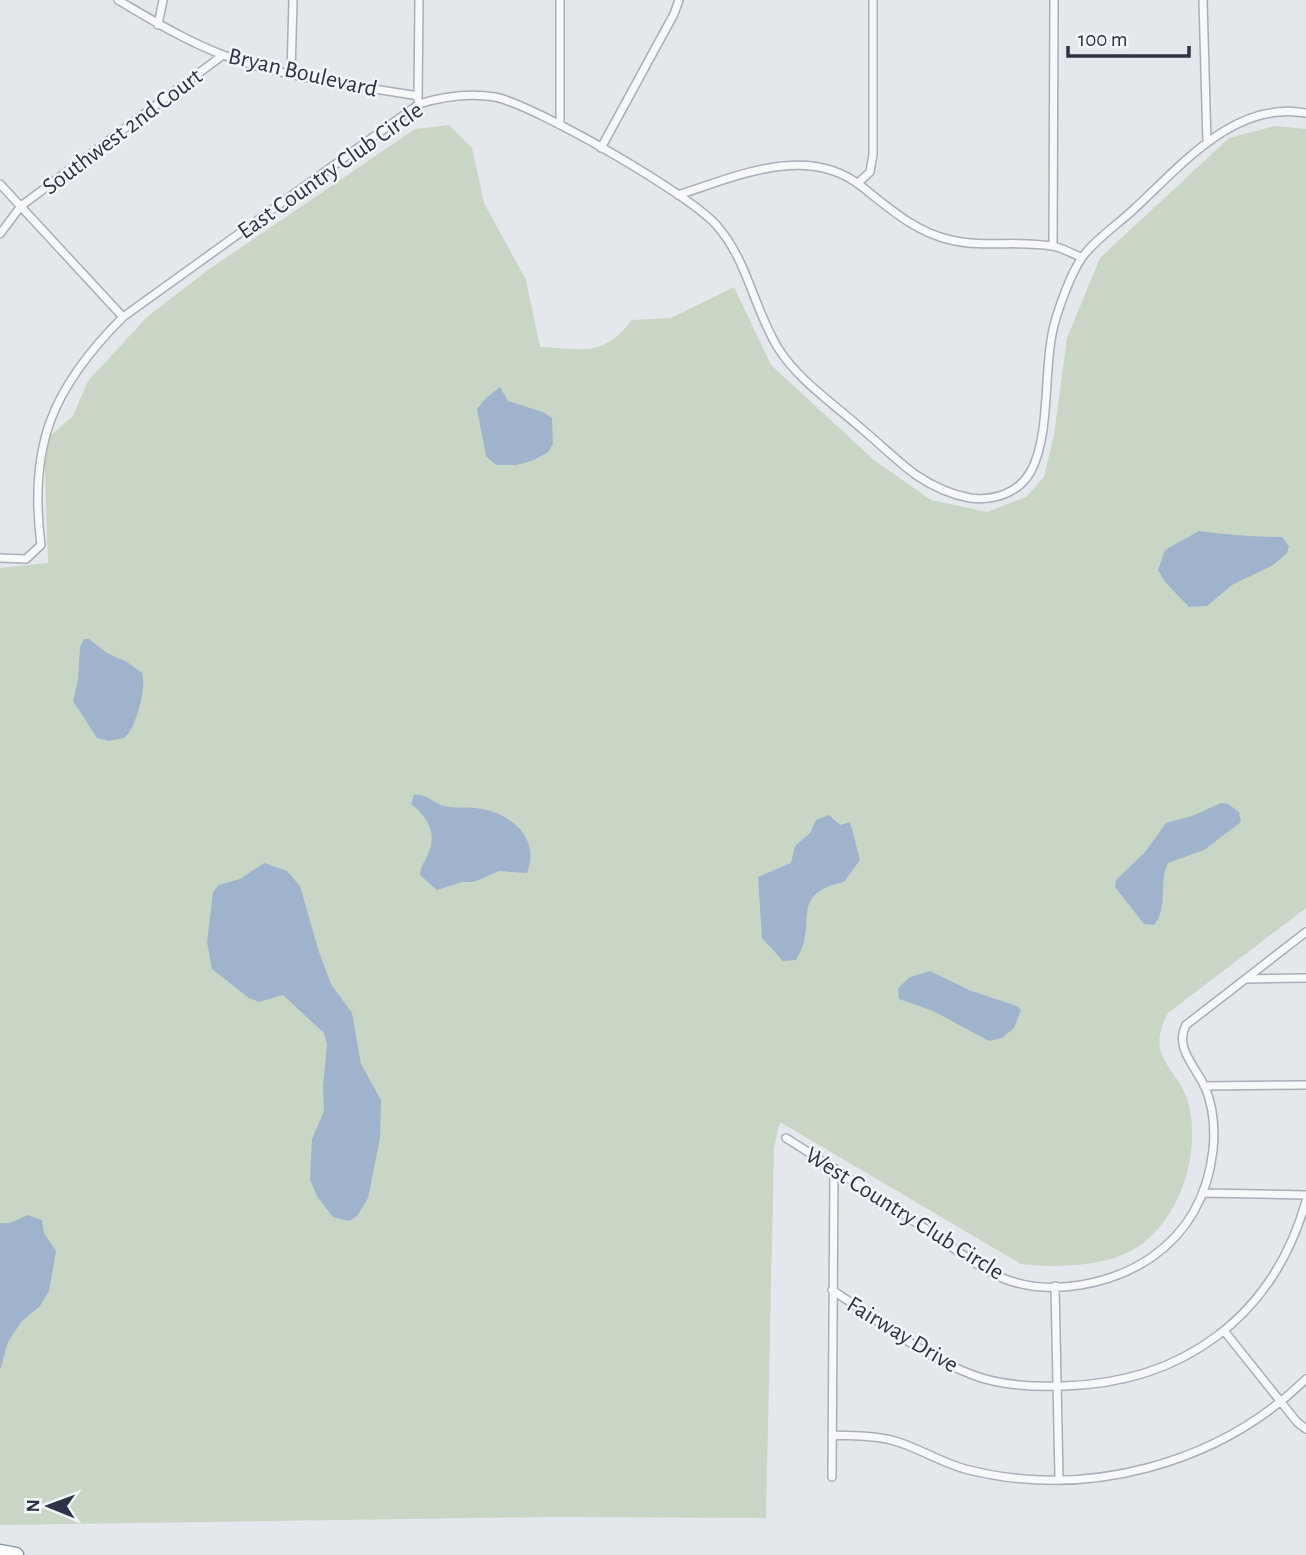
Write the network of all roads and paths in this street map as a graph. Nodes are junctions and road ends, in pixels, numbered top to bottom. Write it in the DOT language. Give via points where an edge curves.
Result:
graph roads {
  1 [pos="118,0"];
  2 [pos="163,0"];
  3 [pos="293,0"];
  4 [pos="419,0"];
  5 [pos="561,0"];
  6 [pos="678,0"];
  7 [pos="873,0"];
  8 [pos="1054,0"];
  9 [pos="1203,0"];
  10 [pos="158,25"];
  11 [pos="223,55"];
  12 [pos="291,74"];
  13 [pos="418,100"];
  14 [pos="1306,113"];
  15 [pos="559,125"];
  16 [pos="1207,143"];
  17 [pos="601,148"];
  18 [pos="858,183"];
  19 [pos="0,184"];
  20 [pos="678,195"];
  21 [pos="21,206"];
  22 [pos="0,234"];
  23 [pos="1053,246"];
  24 [pos="1081,257"];
  25 [pos="123,317"];
  26 [pos="0,558"];
  27 [pos="1306,932"];
  28 [pos="1306,978"];
  29 [pos="1246,979"];
  30 [pos="1306,1085"];
  31 [pos="1204,1086"];
  32 [pos="786,1138"];
  33 [pos="834,1168"];
  34 [pos="1204,1193"];
  35 [pos="1306,1195"];
  36 [pos="1306,1201"];
  37 [pos="1055,1286"];
  38 [pos="832,1290"];
  39 [pos="1225,1332"];
  40 [pos="1306,1379"];
  41 [pos="1057,1386"];
  42 [pos="1281,1403"];
  43 [pos="1306,1429"];
  44 [pos="832,1435"];
  45 [pos="832,1477"];
  46 [pos="1059,1478"];
  47 [pos="0,1552"];
  48 [pos="16,1555"];
  1 -- 10 [label="street, Bryan Boulevard"];
  2 -- 10 [label="street"];
  3 -- 12 [label="street"];
  4 -- 13 [label="street"];
  5 -- 15 [label="street"];
  6 -- 17 [label="street"];
  7 -- 18 [label="street" via="873,154 870,172"];
  8 -- 23 [label="street"];
  9 -- 16 [label="street"];
  10 -- 11 [label="street, Bryan Boulevard"];
  11 -- 12 [label="street, Bryan Boulevard"];
  11 -- 21 [label="street, Southwest 2nd Court"];
  12 -- 13 [label="street, Bryan Boulevard"];
  13 -- 15 [label="street, East Country Club Circle" via="486,96 521,106"];
  13 -- 25 [label="street, East Country Club Circle"];
  14 -- 16 [label="street, East Country Club Circle" via="1264,112"];
  15 -- 17 [label="street, East Country Club Circle"];
  16 -- 24 [label="street, East Country Club Circle"];
  17 -- 20 [label="street, East Country Club Circle"];
  18 -- 20 [label="street" via="839,173 798,164 772,167"];
  18 -- 23 [label="street" via="917,229 950,240"];
  19 -- 21 [label="street"];
  20 -- 24 [label="street, East Country Club Circle" via="716,224 732,245 761,313 792,367 917,476 970,498 997,497 1021,486 1032,469 1055,322"];
  21 -- 22 [label="street, Southwest 2nd Court"];
  21 -- 25 [label="street"];
  23 -- 24 [label="street"];
  25 -- 26 [label="street, East Country Club Circle" via="92,349 50,419 35,489 41,545 26,559"];
  27 -- 29 [label="street, West Country Club Circle"];
  28 -- 29 [label="street"];
  29 -- 31 [label="street, West Country Club Circle" via="1181,1034 1184,1050"];
  30 -- 31 [label="street"];
  31 -- 34 [label="street, West Country Club Circle" via="1213,1147"];
  32 -- 33 [label="street, West Country Club Circle"];
  33 -- 37 [label="street, West Country Club Circle" via="989,1271 1025,1284"];
  33 -- 38 [label="street"];
  34 -- 35 [label="street"];
  34 -- 37 [label="street, West Country Club Circle" via="1167,1246 1135,1269 1097,1283"];
  36 -- 39 [label="street, Fairway Drive" via="1296,1234 1261,1296"];
  37 -- 41 [label="street"];
  38 -- 41 [label="street, Fairway Drive" via="942,1361 974,1376 1002,1383"];
  38 -- 44 [label="street"];
  39 -- 41 [label="street, Fairway Drive" via="1145,1374"];
  39 -- 42 [label="street"];
  40 -- 42 [label="street"];
  41 -- 46 [label="street"];
  42 -- 43 [label="street"];
  42 -- 46 [label="street" via="1236,1434 1181,1459 1115,1475"];
  44 -- 45 [label="street"];
  44 -- 46 [label="street" via="894,1440 966,1469 1014,1478"];
  47 -- 48 [label="highway"];
}
